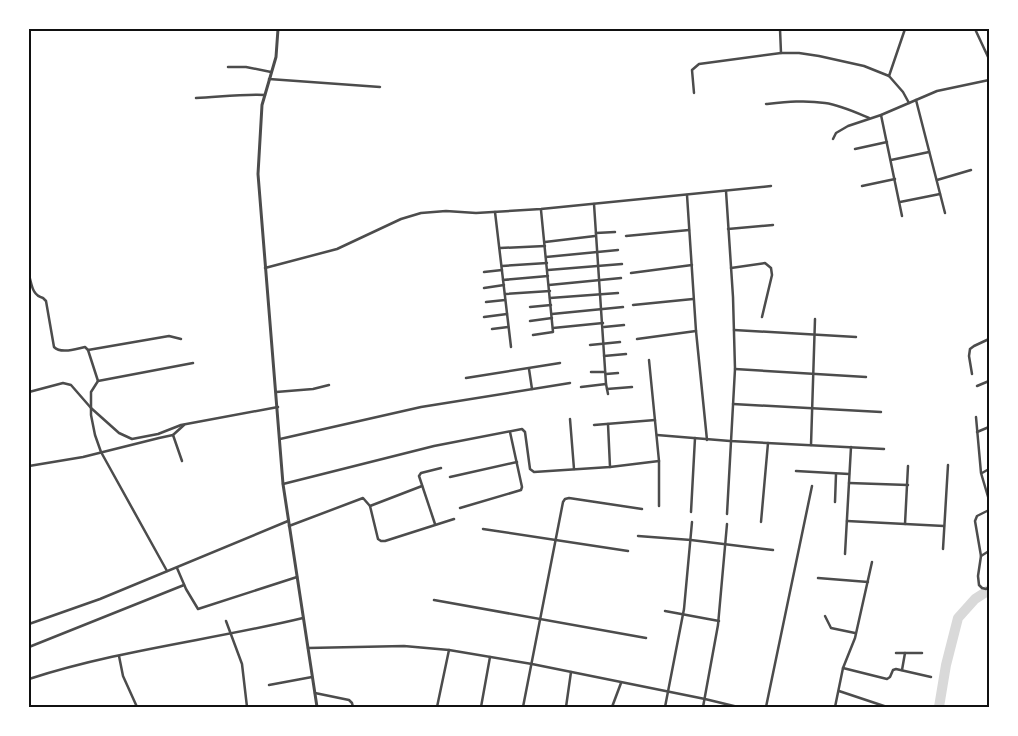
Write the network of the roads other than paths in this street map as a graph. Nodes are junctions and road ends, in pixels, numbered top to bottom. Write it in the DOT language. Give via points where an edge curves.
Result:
graph roads {
  1 [pos="278,29"];
  2 [pos="780,29"];
  3 [pos="905,29"];
  4 [pos="975,29"];
  5 [pos="781,53"];
  6 [pos="989,59"];
  7 [pos="228,68"];
  8 [pos="272,72"];
  9 [pos="889,76"];
  10 [pos="270,79"];
  11 [pos="989,80"];
  12 [pos="380,87"];
  13 [pos="694,93"];
  14 [pos="265,95"];
  15 [pos="196,98"];
  16 [pos="916,100"];
  17 [pos="909,103"];
  18 [pos="766,104"];
  19 [pos="881,115"];
  20 [pos="870,118"];
  21 [pos="833,139"];
  22 [pos="887,142"];
  23 [pos="855,149"];
  24 [pos="929,152"];
  25 [pos="891,160"];
  26 [pos="971,170"];
  27 [pos="896,179"];
  28 [pos="936,180"];
  29 [pos="771,186"];
  30 [pos="862,186"];
  31 [pos="726,191"];
  32 [pos="940,194"];
  33 [pos="687,195"];
  34 [pos="899,202"];
  35 [pos="594,204"];
  36 [pos="541,209"];
  37 [pos="496,212"];
  38 [pos="945,213"];
  39 [pos="902,216"];
  40 [pos="773,225"];
  41 [pos="728,229"];
  42 [pos="690,230"];
  43 [pos="615,232"];
  44 [pos="596,235"];
  45 [pos="626,236"];
  46 [pos="545,244"];
  47 [pos="500,248"];
  48 [pos="618,250"];
  49 [pos="597,252"];
  50 [pos="546,257"];
  51 [pos="547,263"];
  52 [pos="622,264"];
  53 [pos="692,265"];
  54 [pos="502,266"];
  55 [pos="598,266"];
  56 [pos="265,268"];
  57 [pos="731,268"];
  58 [pos="502,270"];
  59 [pos="548,270"];
  60 [pos="484,272"];
  61 [pos="631,273"];
  62 [pos="29,275"];
  63 [pos="548,276"];
  64 [pos="621,278"];
  65 [pos="503,280"];
  66 [pos="599,280"];
  67 [pos="549,285"];
  68 [pos="504,286"];
  69 [pos="484,288"];
  70 [pos="550,291"];
  71 [pos="618,293"];
  72 [pos="505,294"];
  73 [pos="600,295"];
  74 [pos="550,298"];
  75 [pos="694,299"];
  76 [pos="505,300"];
  77 [pos="486,302"];
  78 [pos="551,305"];
  79 [pos="633,305"];
  80 [pos="530,307"];
  81 [pos="623,308"];
  82 [pos="602,310"];
  83 [pos="507,314"];
  84 [pos="552,314"];
  85 [pos="484,317"];
  86 [pos="762,317"];
  87 [pos="552,318"];
  88 [pos="530,320"];
  89 [pos="815,320"];
  90 [pos="603,325"];
  91 [pos="624,325"];
  92 [pos="508,327"];
  93 [pos="553,328"];
  94 [pos="492,329"];
  95 [pos="734,330"];
  96 [pos="696,331"];
  97 [pos="533,335"];
  98 [pos="815,335"];
  99 [pos="856,337"];
  100 [pos="181,339"];
  101 [pos="637,339"];
  102 [pos="989,339"];
  103 [pos="620,342"];
  104 [pos="604,344"];
  105 [pos="590,345"];
  106 [pos="511,347"];
  107 [pos="88,350"];
  108 [pos="626,354"];
  109 [pos="604,356"];
  110 [pos="649,360"];
  111 [pos="193,362"];
  112 [pos="560,364"];
  113 [pos="529,369"];
  114 [pos="735,369"];
  115 [pos="591,372"];
  116 [pos="618,372"];
  117 [pos="606,373"];
  118 [pos="813,374"];
  119 [pos="972,374"];
  120 [pos="866,377"];
  121 [pos="466,378"];
  122 [pos="989,380"];
  123 [pos="98,381"];
  124 [pos="570,383"];
  125 [pos="606,384"];
  126 [pos="329,385"];
  127 [pos="977,386"];
  128 [pos="581,387"];
  129 [pos="632,387"];
  130 [pos="532,389"];
  131 [pos="607,389"];
  132 [pos="29,392"];
  133 [pos="276,392"];
  134 [pos="608,394"];
  135 [pos="732,404"];
  136 [pos="278,407"];
  137 [pos="91,408"];
  138 [pos="813,408"];
  139 [pos="881,412"];
  140 [pos="976,416"];
  141 [pos="570,419"];
  142 [pos="655,420"];
  143 [pos="185,424"];
  144 [pos="608,424"];
  145 [pos="594,425"];
  146 [pos="989,427"];
  147 [pos="510,432"];
  148 [pos="977,432"];
  149 [pos="173,434"];
  150 [pos="657,435"];
  151 [pos="280,438"];
  152 [pos="695,438"];
  153 [pos="707,440"];
  154 [pos="730,441"];
  155 [pos="768,443"];
  156 [pos="812,445"];
  157 [pos="851,447"];
  158 [pos="884,448"];
  159 [pos="101,452"];
  160 [pos="182,461"];
  161 [pos="659,461"];
  162 [pos="517,462"];
  163 [pos="948,465"];
  164 [pos="29,466"];
  165 [pos="908,466"];
  166 [pos="610,467"];
  167 [pos="441,468"];
  168 [pos="574,469"];
  169 [pos="989,469"];
  170 [pos="796,471"];
  171 [pos="836,473"];
  172 [pos="981,473"];
  173 [pos="850,474"];
  174 [pos="450,477"];
  175 [pos="849,483"];
  176 [pos="283,484"];
  177 [pos="422,486"];
  178 [pos="812,486"];
  179 [pos="908,486"];
  180 [pos="989,500"];
  181 [pos="835,502"];
  182 [pos="370,506"];
  183 [pos="659,506"];
  184 [pos="460,508"];
  185 [pos="642,509"];
  186 [pos="989,510"];
  187 [pos="692,512"];
  188 [pos="727,514"];
  189 [pos="454,518"];
  190 [pos="288,521"];
  191 [pos="847,521"];
  192 [pos="692,522"];
  193 [pos="761,522"];
  194 [pos="435,524"];
  195 [pos="728,524"];
  196 [pos="905,524"];
  197 [pos="289,526"];
  198 [pos="944,526"];
  199 [pos="482,529"];
  200 [pos="638,536"];
  201 [pos="556,540"];
  202 [pos="690,540"];
  203 [pos="726,544"];
  204 [pos="943,549"];
  205 [pos="773,550"];
  206 [pos="628,551"];
  207 [pos="989,551"];
  208 [pos="845,554"];
  209 [pos="980,556"];
  210 [pos="872,562"];
  211 [pos="177,568"];
  212 [pos="167,572"];
  213 [pos="297,577"];
  214 [pos="818,578"];
  215 [pos="868,582"];
  216 [pos="184,585"];
  217 [pos="989,587"];
  218 [pos="434,600"];
  219 [pos="665,611"];
  220 [pos="683,614"];
  221 [pos="825,616"];
  222 [pos="303,618"];
  223 [pos="540,620"];
  224 [pos="226,621"];
  225 [pos="719,621"];
  226 [pos="29,624"];
  227 [pos="856,633"];
  228 [pos="231,634"];
  229 [pos="646,638"];
  230 [pos="29,647"];
  231 [pos="308,648"];
  232 [pos="449,650"];
  233 [pos="896,653"];
  234 [pos="905,653"];
  235 [pos="922,653"];
  236 [pos="119,656"];
  237 [pos="490,657"];
  238 [pos="532,664"];
  239 [pos="843,668"];
  240 [pos="902,670"];
  241 [pos="571,672"];
  242 [pos="312,677"];
  243 [pos="931,677"];
  244 [pos="29,679"];
  245 [pos="621,683"];
  246 [pos="269,685"];
  247 [pos="838,691"];
  248 [pos="667,692"];
  249 [pos="315,693"];
  250 [pos="705,699"];
  251 [pos="137,707"];
  252 [pos="247,707"];
  253 [pos="317,707"];
  254 [pos="353,707"];
  255 [pos="437,707"];
  256 [pos="481,707"];
  257 [pos="523,707"];
  258 [pos="566,707"];
  259 [pos="612,707"];
  260 [pos="665,707"];
  261 [pos="703,707"];
  262 [pos="738,707"];
  263 [pos="766,707"];
  264 [pos="835,707"];
  265 [pos="887,707"];
  1 -- 8 [label="street"];
  2 -- 5 [label="street"];
  3 -- 9 [label="street"];
  4 -- 6 [label="street"];
  5 -- 9 [label="street" via="849,62"];
  5 -- 13 [label="street" via="699,64 692,70"];
  7 -- 8 [label="street" via="246,67"];
  8 -- 10 [label="street"];
  9 -- 17 [label="street"];
  10 -- 12 [label="street"];
  10 -- 14 [label="street"];
  11 -- 16 [label="street" via="938,91"];
  14 -- 15 [label="street"];
  14 -- 56 [label="street" via="258,174"];
  16 -- 17 [label="street"];
  16 -- 24 [label="street"];
  17 -- 19 [label="street"];
  18 -- 20 [label="street" via="825,102"];
  19 -- 20 [label="street"];
  19 -- 22 [label="street"];
  20 -- 21 [label="street" via="840,130"];
  22 -- 23 [label="street"];
  22 -- 25 [label="street"];
  24 -- 25 [label="street"];
  24 -- 28 [label="street"];
  25 -- 27 [label="street"];
  26 -- 28 [label="street"];
  27 -- 30 [label="street"];
  27 -- 34 [label="street"];
  28 -- 32 [label="street"];
  29 -- 31 [label="street"];
  31 -- 33 [label="street"];
  31 -- 41 [label="street"];
  32 -- 34 [label="street"];
  32 -- 38 [label="street"];
  33 -- 35 [label="street"];
  33 -- 42 [label="street"];
  34 -- 39 [label="street"];
  35 -- 36 [label="street"];
  35 -- 44 [label="street"];
  36 -- 37 [label="street"];
  36 -- 46 [label="street"];
  37 -- 47 [label="street"];
  37 -- 56 [label="street" via="421,213 337,249"];
  40 -- 41 [label="street"];
  41 -- 57 [label="street"];
  42 -- 45 [label="street"];
  42 -- 53 [label="street"];
  43 -- 44 [label="street"];
  44 -- 46 [label="street"];
  44 -- 49 [label="street"];
  46 -- 47 [label="street"];
  46 -- 50 [label="street"];
  47 -- 54 [label="street"];
  48 -- 49 [label="street"];
  49 -- 50 [label="street"];
  49 -- 55 [label="street"];
  50 -- 51 [label="street"];
  51 -- 54 [label="street"];
  51 -- 59 [label="street"];
  52 -- 55 [label="street"];
  53 -- 61 [label="street"];
  53 -- 75 [label="street"];
  54 -- 58 [label="street"];
  55 -- 59 [label="street"];
  55 -- 66 [label="street"];
  56 -- 133 [label="street"];
  57 -- 86 [label="street" via="765,263 771,268"];
  57 -- 95 [label="street"];
  58 -- 60 [label="street"];
  58 -- 65 [label="street"];
  59 -- 63 [label="street"];
  62 -- 107 [label="street" via="34,293 46,301 54,347 61,351 85,347"];
  63 -- 65 [label="street"];
  63 -- 67 [label="street"];
  64 -- 66 [label="street"];
  65 -- 68 [label="street"];
  66 -- 67 [label="street"];
  66 -- 73 [label="street"];
  67 -- 70 [label="street"];
  68 -- 69 [label="street"];
  68 -- 72 [label="street"];
  70 -- 72 [label="street"];
  70 -- 74 [label="street"];
  71 -- 73 [label="street"];
  72 -- 76 [label="street"];
  73 -- 74 [label="street"];
  73 -- 82 [label="street"];
  74 -- 78 [label="street"];
  75 -- 79 [label="street"];
  75 -- 96 [label="street"];
  76 -- 77 [label="street"];
  76 -- 83 [label="street"];
  78 -- 80 [label="street"];
  78 -- 84 [label="street"];
  81 -- 82 [label="street"];
  82 -- 84 [label="street"];
  82 -- 90 [label="street"];
  83 -- 85 [label="street"];
  83 -- 92 [label="street"];
  84 -- 87 [label="street"];
  87 -- 88 [label="street"];
  87 -- 93 [label="street"];
  89 -- 98 [label="street"];
  90 -- 91 [label="street"];
  90 -- 93 [label="street"];
  90 -- 104 [label="street"];
  92 -- 94 [label="street"];
  92 -- 106 [label="street"];
  93 -- 97 [label="street" via="553,332"];
  95 -- 98 [label="street"];
  95 -- 114 [label="street"];
  96 -- 101 [label="street"];
  96 -- 153 [label="street"];
  98 -- 99 [label="street"];
  98 -- 118 [label="street"];
  100 -- 107 [label="street" via="170,336"];
  102 -- 119 [label="street" via="970,349"];
  103 -- 104 [label="street"];
  104 -- 105 [label="street"];
  104 -- 109 [label="street"];
  107 -- 123 [label="street"];
  108 -- 109 [label="street"];
  109 -- 117 [label="street"];
  110 -- 142 [label="street"];
  111 -- 123 [label="street"];
  112 -- 113 [label="street"];
  113 -- 121 [label="street"];
  113 -- 130 [label="street"];
  114 -- 118 [label="street"];
  114 -- 135 [label="street"];
  115 -- 117 [label="street"];
  116 -- 117 [label="street"];
  117 -- 125 [label="street"];
  118 -- 120 [label="street"];
  118 -- 138 [label="street"];
  122 -- 127 [label="street"];
  123 -- 137 [label="street" via="91,392"];
  124 -- 130 [label="street"];
  125 -- 128 [label="street"];
  125 -- 131 [label="street"];
  126 -- 133 [label="street"];
  129 -- 131 [label="street"];
  130 -- 151 [label="street" via="421,407"];
  131 -- 134 [label="street"];
  132 -- 137 [label="street" via="63,383 71,385"];
  133 -- 136 [label="street"];
  135 -- 138 [label="street"];
  135 -- 154 [label="street"];
  136 -- 143 [label="street"];
  136 -- 151 [label="street"];
  137 -- 143 [label="street" via="119,433 132,439"];
  137 -- 159 [label="street" via="92,427"];
  138 -- 139 [label="street"];
  138 -- 156 [label="street"];
  140 -- 148 [label="street"];
  141 -- 168 [label="street"];
  142 -- 144 [label="street"];
  142 -- 150 [label="street"];
  143 -- 149 [label="street"];
  144 -- 145 [label="street"];
  144 -- 166 [label="street"];
  146 -- 148 [label="street"];
  147 -- 162 [label="street"];
  147 -- 168 [label="street" via="522,429 525,432 530,468 534,472"];
  147 -- 176 [label="street" via="434,446"];
  148 -- 172 [label="street"];
  149 -- 159 [label="street"];
  149 -- 160 [label="street"];
  150 -- 152 [label="street"];
  150 -- 161 [label="street"];
  151 -- 176 [label="street"];
  152 -- 153 [label="street"];
  152 -- 187 [label="street"];
  153 -- 154 [label="street"];
  154 -- 155 [label="street"];
  154 -- 188 [label="street"];
  155 -- 156 [label="street"];
  155 -- 193 [label="street"];
  156 -- 157 [label="street"];
  157 -- 158 [label="street"];
  157 -- 173 [label="street"];
  159 -- 164 [label="street"];
  159 -- 212 [label="street"];
  161 -- 166 [label="street"];
  161 -- 183 [label="street"];
  162 -- 174 [label="street"];
  162 -- 184 [label="street" via="521,490"];
  163 -- 198 [label="street"];
  165 -- 179 [label="street"];
  166 -- 168 [label="street"];
  167 -- 177 [label="street" via="421,473"];
  169 -- 172 [label="street"];
  170 -- 171 [label="street"];
  171 -- 173 [label="street"];
  171 -- 181 [label="street"];
  172 -- 180 [label="street"];
  173 -- 175 [label="street"];
  175 -- 179 [label="street"];
  175 -- 191 [label="street"];
  176 -- 190 [label="street"];
  177 -- 182 [label="street"];
  177 -- 194 [label="street"];
  178 -- 263 [label="street"];
  179 -- 196 [label="street"];
  182 -- 194 [label="street" via="381,542"];
  182 -- 197 [label="street" via="363,498"];
  185 -- 201 [label="street" via="565,499"];
  186 -- 209 [label="street" via="975,519"];
  189 -- 194 [label="street"];
  190 -- 197 [label="street"];
  190 -- 211 [label="street"];
  191 -- 196 [label="street"];
  191 -- 208 [label="street"];
  192 -- 202 [label="street"];
  195 -- 203 [label="street"];
  196 -- 198 [label="street"];
  197 -- 213 [label="street"];
  198 -- 204 [label="street"];
  199 -- 201 [label="street"];
  200 -- 202 [label="street"];
  201 -- 206 [label="street"];
  201 -- 223 [label="street"];
  202 -- 203 [label="street"];
  202 -- 220 [label="street"];
  203 -- 205 [label="street"];
  203 -- 225 [label="street"];
  207 -- 209 [label="street"];
  209 -- 217 [label="street" via="979,585 986,589"];
  210 -- 215 [label="street"];
  211 -- 212 [label="street"];
  211 -- 216 [label="street"];
  212 -- 226 [label="street"];
  213 -- 216 [label="street" via="198,609"];
  213 -- 222 [label="street"];
  214 -- 215 [label="street"];
  215 -- 227 [label="street"];
  216 -- 230 [label="street"];
  218 -- 223 [label="street"];
  219 -- 220 [label="street"];
  220 -- 225 [label="street"];
  220 -- 248 [label="street"];
  221 -- 227 [label="street" via="831,628"];
  222 -- 228 [label="street"];
  222 -- 231 [label="street"];
  223 -- 229 [label="street"];
  223 -- 238 [label="street"];
  224 -- 228 [label="street"];
  225 -- 250 [label="street"];
  227 -- 239 [label="street"];
  228 -- 236 [label="street"];
  228 -- 252 [label="street" via="242,664"];
  231 -- 232 [label="street" via="404,646"];
  231 -- 242 [label="street"];
  232 -- 237 [label="street"];
  232 -- 255 [label="street"];
  233 -- 234 [label="street"];
  234 -- 235 [label="street"];
  234 -- 240 [label="street"];
  236 -- 244 [label="street" via="68,666"];
  236 -- 251 [label="street" via="126,684"];
  237 -- 238 [label="street"];
  237 -- 256 [label="street"];
  238 -- 241 [label="street"];
  238 -- 257 [label="street"];
  239 -- 240 [label="street" via="887,679 894,669"];
  239 -- 247 [label="street"];
  240 -- 243 [label="street"];
  241 -- 245 [label="street"];
  241 -- 258 [label="street"];
  242 -- 246 [label="street"];
  242 -- 249 [label="street"];
  245 -- 248 [label="street"];
  245 -- 259 [label="street"];
  247 -- 264 [label="street"];
  247 -- 265 [label="street"];
  248 -- 250 [label="street"];
  248 -- 260 [label="street"];
  249 -- 253 [label="street"];
  249 -- 254 [label="street" via="349,700"];
  250 -- 261 [label="street"];
  250 -- 262 [label="street"];
}
